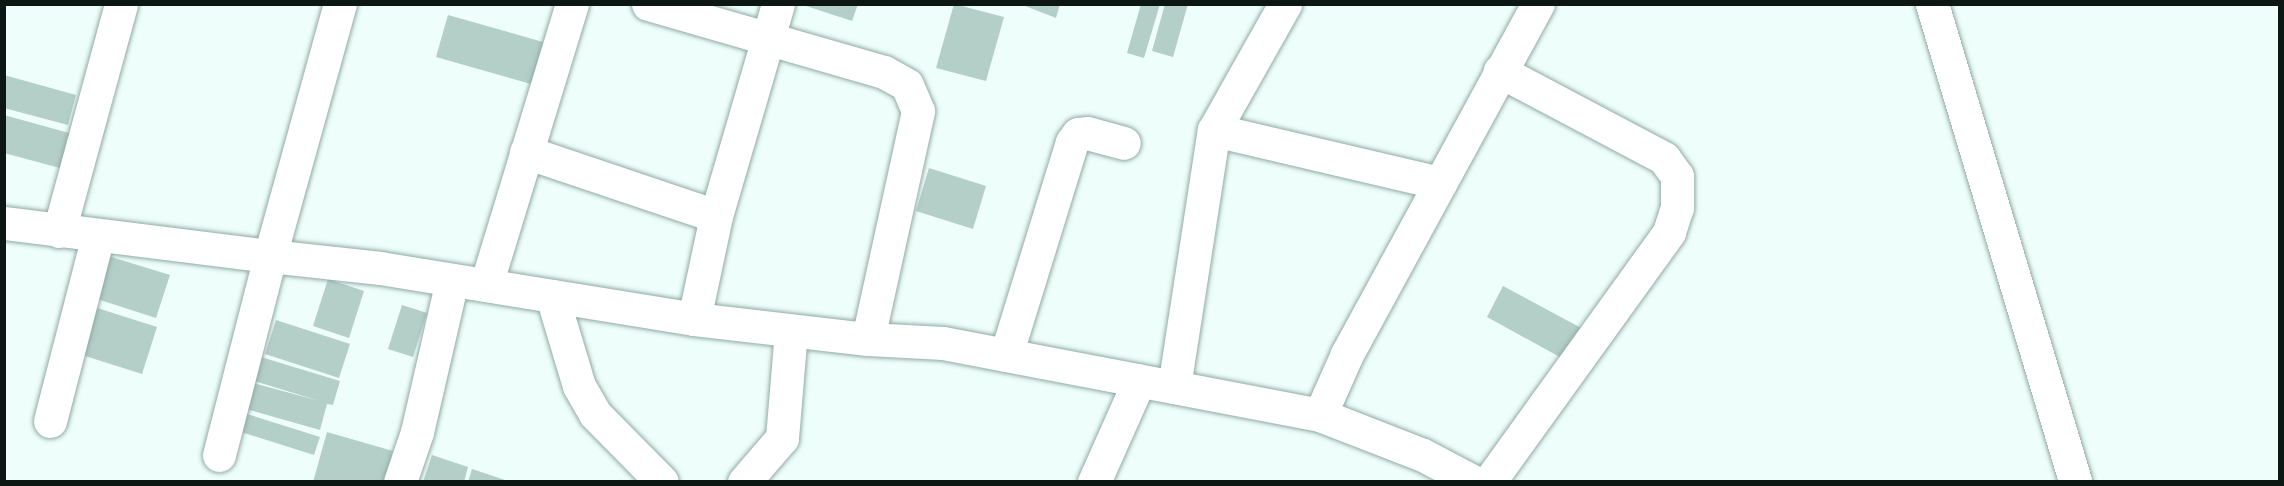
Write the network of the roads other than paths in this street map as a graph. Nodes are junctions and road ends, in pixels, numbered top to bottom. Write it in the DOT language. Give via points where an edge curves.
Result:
graph roads {
  1 [pos="121,4"];
  2 [pos="340,4"];
  3 [pos="572,4"];
  4 [pos="648,4"];
  5 [pos="778,4"];
  6 [pos="1285,4"];
  7 [pos="1538,4"];
  8 [pos="1932,4"];
  9 [pos="767,38"];
  10 [pos="1500,71"];
  11 [pos="1214,130"];
  12 [pos="1124,143"];
  13 [pos="526,152"];
  14 [pos="1440,183"];
  15 [pos="716,216"];
  16 [pos="4,224"];
  17 [pos="59,231"];
  18 [pos="98,236"];
  19 [pos="270,256"];
  20 [pos="452,280"];
  21 [pos="486,285"];
  22 [pos="552,296"];
  23 [pos="694,319"];
  24 [pos="791,330"];
  25 [pos="868,339"];
  26 [pos="1006,355"];
  27 [pos="1138,381"];
  28 [pos="1174,387"];
  29 [pos="1320,415"];
  30 [pos="50,421"];
  31 [pos="219,455"];
  32 [pos="400,482"];
  33 [pos="662,482"];
  34 [pos="744,482"];
  35 [pos="1094,482"];
  36 [pos="1474,482"];
  37 [pos="1489,482"];
  38 [pos="2075,482"];
  1 -- 17 [label="street"];
  2 -- 19 [label="street"];
  3 -- 13 [label="street"];
  4 -- 9 [label="street"];
  5 -- 9 [label="street"];
  6 -- 11 [label="street"];
  7 -- 10 [label="street"];
  8 -- 38 [label="street"];
  9 -- 15 [label="street"];
  9 -- 25 [label="street" via="884,72 907,85 918,111"];
  10 -- 14 [label="street"];
  10 -- 37 [label="street" via="1664,158 1677,176 1677,208 1669,232"];
  11 -- 14 [label="street"];
  11 -- 28 [label="street"];
  12 -- 26 [label="street" via="1087,133 1078,134 1072,142"];
  13 -- 15 [label="street"];
  13 -- 21 [label="street"];
  14 -- 29 [label="street" via="1347,354"];
  15 -- 23 [label="street"];
  16 -- 17 [label="street"];
  17 -- 18 [label="street"];
  18 -- 19 [label="street"];
  18 -- 30 [label="street"];
  19 -- 20 [label="street"];
  19 -- 31 [label="street"];
  20 -- 21 [label="street"];
  20 -- 32 [label="street" via="417,432"];
  21 -- 22 [label="street"];
  22 -- 23 [label="street"];
  22 -- 33 [label="street" via="579,386 596,414"];
  23 -- 24 [label="street"];
  24 -- 25 [label="street"];
  24 -- 34 [label="street" via="782,438"];
  25 -- 26 [label="street" via="943,343"];
  26 -- 27 [label="street"];
  27 -- 28 [label="street"];
  27 -- 35 [label="street"];
  28 -- 29 [label="street"];
  29 -- 36 [label="street" via="1422,455"];
}
